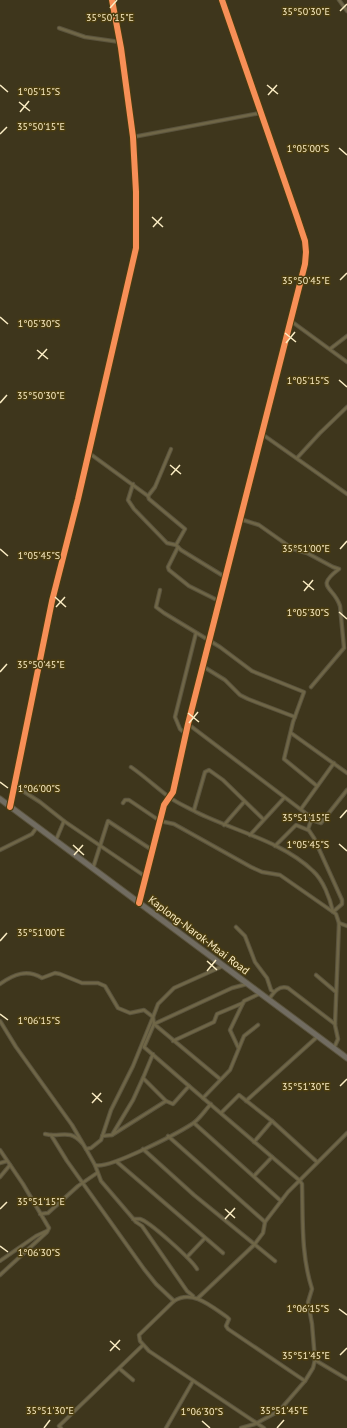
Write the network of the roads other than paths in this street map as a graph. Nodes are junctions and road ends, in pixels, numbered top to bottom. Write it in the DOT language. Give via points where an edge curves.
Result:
graph roads {
  1 [pos="112,0"];
  2 [pos="222,0"];
  3 [pos="339,0"];
  4 [pos="347,11"];
  5 [pos="59,28"];
  6 [pos="120,42"];
  7 [pos="260,113"];
  8 [pos="132,137"];
  9 [pos="291,321"];
  10 [pos="347,336"];
  11 [pos="330,349"];
  12 [pos="347,362"];
  13 [pos="347,407"];
  14 [pos="262,434"];
  15 [pos="171,449"];
  16 [pos="88,453"];
  17 [pos="297,458"];
  18 [pos="132,484"];
  19 [pos="347,494"];
  20 [pos="148,496"];
  21 [pos="240,518"];
  22 [pos="177,546"];
  23 [pos="226,577"];
  24 [pos="160,590"];
  25 [pos="219,601"];
  26 [pos="196,632"];
  27 [pos="209,640"];
  28 [pos="204,667"];
  29 [pos="311,687"];
  30 [pos="295,717"];
  31 [pos="188,724"];
  32 [pos="291,733"];
  33 [pos="186,734"];
  34 [pos="334,763"];
  35 [pos="131,767"];
  36 [pos="347,773"];
  37 [pos="14,786"];
  38 [pos="317,786"];
  39 [pos="347,790"];
  40 [pos="169,797"];
  41 [pos="284,798"];
  42 [pos="0,800"];
  43 [pos="244,802"];
  44 [pos="123,803"];
  45 [pos="10,807"];
  46 [pos="301,809"];
  47 [pos="194,810"];
  48 [pos="263,819"];
  49 [pos="312,820"];
  50 [pos="64,821"];
  51 [pos="160,821"];
  52 [pos="224,825"];
  53 [pos="37,827"];
  54 [pos="309,831"];
  55 [pos="250,835"];
  56 [pos="55,840"];
  57 [pos="275,846"];
  58 [pos="101,847"];
  59 [pos="0,850"];
  60 [pos="152,850"];
  61 [pos="93,868"];
  62 [pos="146,877"];
  63 [pos="139,903"];
  64 [pos="333,912"];
  65 [pos="339,923"];
  66 [pos="347,926"];
  67 [pos="236,927"];
  68 [pos="223,966"];
  69 [pos="316,975"];
  70 [pos="0,984"];
  71 [pos="247,984"];
  72 [pos="274,992"];
  73 [pos="337,992"];
  74 [pos="261,993"];
  75 [pos="269,999"];
  76 [pos="243,1003"];
  77 [pos="154,1017"];
  78 [pos="0,1021"];
  79 [pos="154,1024"];
  80 [pos="258,1025"];
  81 [pos="335,1025"];
  82 [pos="319,1036"];
  83 [pos="173,1041"];
  84 [pos="238,1048"];
  85 [pos="334,1048"];
  86 [pos="153,1054"];
  87 [pos="347,1058"];
  88 [pos="143,1078"];
  89 [pos="220,1079"];
  90 [pos="189,1086"];
  91 [pos="203,1098"];
  92 [pos="166,1101"];
  93 [pos="246,1101"];
  94 [pos="211,1104"];
  95 [pos="221,1113"];
  96 [pos="272,1122"];
  97 [pos="194,1123"];
  98 [pos="45,1134"];
  99 [pos="347,1134"];
  100 [pos="51,1135"];
  101 [pos="112,1135"];
  102 [pos="102,1136"];
  103 [pos="168,1136"];
  104 [pos="254,1142"];
  105 [pos="86,1149"];
  106 [pos="143,1149"];
  107 [pos="0,1150"];
  108 [pos="272,1157"];
  109 [pos="8,1161"];
  110 [pos="117,1162"];
  111 [pos="317,1162"];
  112 [pos="0,1163"];
  113 [pos="10,1165"];
  114 [pos="95,1165"];
  115 [pos="97,1173"];
  116 [pos="254,1176"];
  117 [pos="0,1177"];
  118 [pos="299,1180"];
  119 [pos="83,1182"];
  120 [pos="281,1201"];
  121 [pos="40,1214"];
  122 [pos="133,1219"];
  123 [pos="265,1222"];
  124 [pos="48,1230"];
  125 [pos="205,1238"];
  126 [pos="254,1245"];
  127 [pos="223,1253"];
  128 [pos="187,1257"];
  129 [pos="0,1261"];
  130 [pos="275,1261"];
  131 [pos="198,1269"];
  132 [pos="0,1275"];
  133 [pos="194,1296"];
  134 [pos="198,1298"];
  135 [pos="174,1301"];
  136 [pos="143,1345"];
  137 [pos="315,1360"];
  138 [pos="120,1369"];
  139 [pos="347,1379"];
  140 [pos="133,1380"];
  141 [pos="305,1381"];
  142 [pos="193,1382"];
  143 [pos="255,1424"];
  144 [pos="61,1428"];
  145 [pos="166,1428"];
  146 [pos="241,1428"];
  147 [pos="264,1428"];
  1 -- 6 [label="street"];
  2 -- 7 [label="street"];
  3 -- 4 [label="street"];
  5 -- 6 [label="street" via="85,37"];
  6 -- 8 [label="street"];
  7 -- 8 [label="street"];
  7 -- 9 [label="street" via="306,252"];
  8 -- 16 [label="street" via="136,192 136,248"];
  9 -- 11 [label="street"];
  9 -- 14 [label="street"];
  10 -- 11 [label="street"];
  11 -- 12 [label="street"];
  13 -- 17 [label="street"];
  14 -- 17 [label="street"];
  14 -- 21 [label="street"];
  15 -- 20 [label="street" via="155,487"];
  16 -- 18 [label="street"];
  16 -- 37 [label="street" via="52,601"];
  17 -- 19 [label="street"];
  18 -- 20 [label="street"];
  18 -- 22 [label="street" via="128,500 134,509 167,543"];
  20 -- 22 [label="street" via="185,529"];
  21 -- 23 [label="street"];
  21 -- 29 [label="street" via="259,525 293,549 339,569 330,575 327,586 340,606 344,648"];
  22 -- 23 [label="street" via="191,558"];
  22 -- 25 [label="street" via="169,570 189,586"];
  23 -- 25 [label="street"];
  24 -- 26 [label="street" via="156,607"];
  25 -- 27 [label="street"];
  26 -- 27 [label="street"];
  26 -- 33 [label="street" via="175,717"];
  27 -- 28 [label="street"];
  27 -- 30 [label="street" via="252,671 304,692"];
  28 -- 30 [label="street" via="225,680 240,695"];
  28 -- 31 [label="street"];
  30 -- 32 [label="street"];
  31 -- 33 [label="street"];
  31 -- 41 [label="street"];
  32 -- 34 [label="street"];
  32 -- 38 [label="street" via="284,759"];
  33 -- 40 [label="street" via="173,792"];
  34 -- 36 [label="street"];
  34 -- 38 [label="street"];
  35 -- 40 [label="street"];
  37 -- 45 [label="street"];
  37 -- 50 [label="street"];
  38 -- 46 [label="street"];
  39 -- 49 [label="street" via="321,824"];
  40 -- 47 [label="street"];
  40 -- 51 [label="street"];
  41 -- 46 [label="street"];
  41 -- 48 [label="street"];
  42 -- 45 [label="highway, Kaplong-Narok-Maai Road"];
  43 -- 47 [label="street" via="223,780 208,770 205,772"];
  43 -- 48 [label="street"];
  43 -- 52 [label="street"];
  44 -- 51 [label="street" via="129,800"];
  45 -- 53 [label="highway, Kaplong-Narok-Maai Road"];
  46 -- 49 [label="street"];
  47 -- 52 [label="street"];
  48 -- 55 [label="street"];
  49 -- 54 [label="street"];
  50 -- 56 [label="street"];
  50 -- 58 [label="street"];
  51 -- 60 [label="street"];
  51 -- 64 [label="street" via="174,824 257,870 280,875"];
  52 -- 55 [label="street"];
  53 -- 56 [label="highway, Kaplong-Narok-Maai Road"];
  53 -- 59 [label="street" via="32,834"];
  54 -- 57 [label="street" via="296,824"];
  54 -- 64 [label="street" via="342,900 342,904"];
  55 -- 57 [label="street"];
  56 -- 61 [label="highway, Kaplong-Narok-Maai Road"];
  57 -- 64 [label="street" via="316,874 330,900"];
  58 -- 60 [label="street" via="108,820"];
  58 -- 61 [label="street"];
  58 -- 62 [label="street"];
  60 -- 62 [label="street"];
  61 -- 63 [label="highway, Kaplong-Narok-Maai Road"];
  62 -- 63 [label="street"];
  63 -- 68 [label="highway, Kaplong-Narok-Maai Road"];
  64 -- 65 [label="street"];
  65 -- 66 [label="street"];
  65 -- 73 [label="street"];
  67 -- 72 [label="street" via="245,936 255,962"];
  68 -- 71 [label="highway, Kaplong-Narok-Maai Road"];
  68 -- 77 [label="street" via="174,988 158,1004"];
  69 -- 73 [label="street"];
  70 -- 77 [label="street" via="18,974 37,974 42,978 55,973 60,974 82,983 94,982 105,986 118,1008 130,1013 144,1010"];
  71 -- 74 [label="highway, Kaplong-Narok-Maai Road"];
  71 -- 79 [label="street" via="232,988"];
  72 -- 75 [label="street"];
  72 -- 81 [label="street" via="282,987 288,988"];
  73 -- 81 [label="street"];
  74 -- 75 [label="highway, Kaplong-Narok-Maai Road"];
  74 -- 76 [label="street"];
  75 -- 82 [label="highway, Kaplong-Narok-Maai Road"];
  76 -- 83 [label="street" via="216,1014 214,1022 208,1026"];
  76 -- 84 [label="street" via="230,1030"];
  77 -- 79 [label="street"];
  77 -- 102 [label="street" via="111,1110"];
  78 -- 105 [label="street"];
  79 -- 83 [label="street"];
  79 -- 86 [label="street" via="144,1047"];
  80 -- 84 [label="street" via="248,1031"];
  81 -- 85 [label="street" via="338,1039"];
  82 -- 85 [label="highway, Kaplong-Narok-Maai Road"];
  82 -- 93 [label="street"];
  83 -- 89 [label="street"];
  84 -- 89 [label="street" via="230,1070"];
  85 -- 87 [label="highway, Kaplong-Narok-Maai Road"];
  86 -- 88 [label="street"];
  86 -- 90 [label="street"];
  88 -- 92 [label="street"];
  88 -- 101 [label="street"];
  89 -- 91 [label="street"];
  90 -- 91 [label="street"];
  90 -- 92 [label="street" via="174,1104"];
  91 -- 94 [label="street"];
  92 -- 101 [label="street"];
  93 -- 95 [label="street" via="237,1095"];
  93 -- 96 [label="street"];
  94 -- 95 [label="street"];
  94 -- 97 [label="street"];
  95 -- 104 [label="street"];
  96 -- 104 [label="street"];
  96 -- 111 [label="street"];
  97 -- 103 [label="street"];
  97 -- 116 [label="street"];
  98 -- 100 [label="street"];
  99 -- 111 [label="street"];
  100 -- 105 [label="street" via="68,1134 77,1138"];
  100 -- 119 [label="street"];
  101 -- 102 [label="street"];
  102 -- 105 [label="street" via="97,1143"];
  103 -- 106 [label="street"];
  103 -- 123 [label="street"];
  104 -- 108 [label="street"];
  105 -- 114 [label="street"];
  106 -- 110 [label="street"];
  106 -- 126 [label="street"];
  107 -- 109 [label="street"];
  108 -- 116 [label="street"];
  108 -- 118 [label="street"];
  109 -- 112 [label="street"];
  109 -- 113 [label="street"];
  110 -- 114 [label="street"];
  110 -- 125 [label="street"];
  111 -- 118 [label="street"];
  113 -- 117 [label="street"];
  113 -- 121 [label="street"];
  114 -- 115 [label="street"];
  115 -- 119 [label="street"];
  115 -- 122 [label="street"];
  116 -- 120 [label="street"];
  118 -- 120 [label="street"];
  118 -- 137 [label="street" via="302,1184 304,1260 312,1289 308,1302"];
  119 -- 121 [label="street" via="48,1213"];
  119 -- 135 [label="street" via="144,1269"];
  120 -- 123 [label="street"];
  121 -- 124 [label="street"];
  122 -- 128 [label="street" via="140,1219 149,1225"];
  122 -- 133 [label="street" via="142,1226 187,1291"];
  123 -- 126 [label="street" via="262,1233"];
  124 -- 129 [label="street"];
  124 -- 132 [label="street"];
  125 -- 127 [label="street"];
  125 -- 128 [label="street"];
  126 -- 130 [label="street"];
  126 -- 134 [label="street"];
  128 -- 131 [label="street"];
  133 -- 134 [label="street"];
  133 -- 135 [label="street"];
  134 -- 141 [label="street" via="229,1320 226,1328"];
  135 -- 136 [label="street" via="139,1335"];
  136 -- 138 [label="street"];
  136 -- 142 [label="street"];
  137 -- 139 [label="street"];
  137 -- 141 [label="street"];
  138 -- 140 [label="street"];
  138 -- 144 [label="street" via="59,1426"];
  141 -- 143 [label="street" via="279,1410"];
  142 -- 143 [label="street" via="228,1403"];
  142 -- 145 [label="street"];
  143 -- 146 [label="street"];
  143 -- 147 [label="street"];
}
